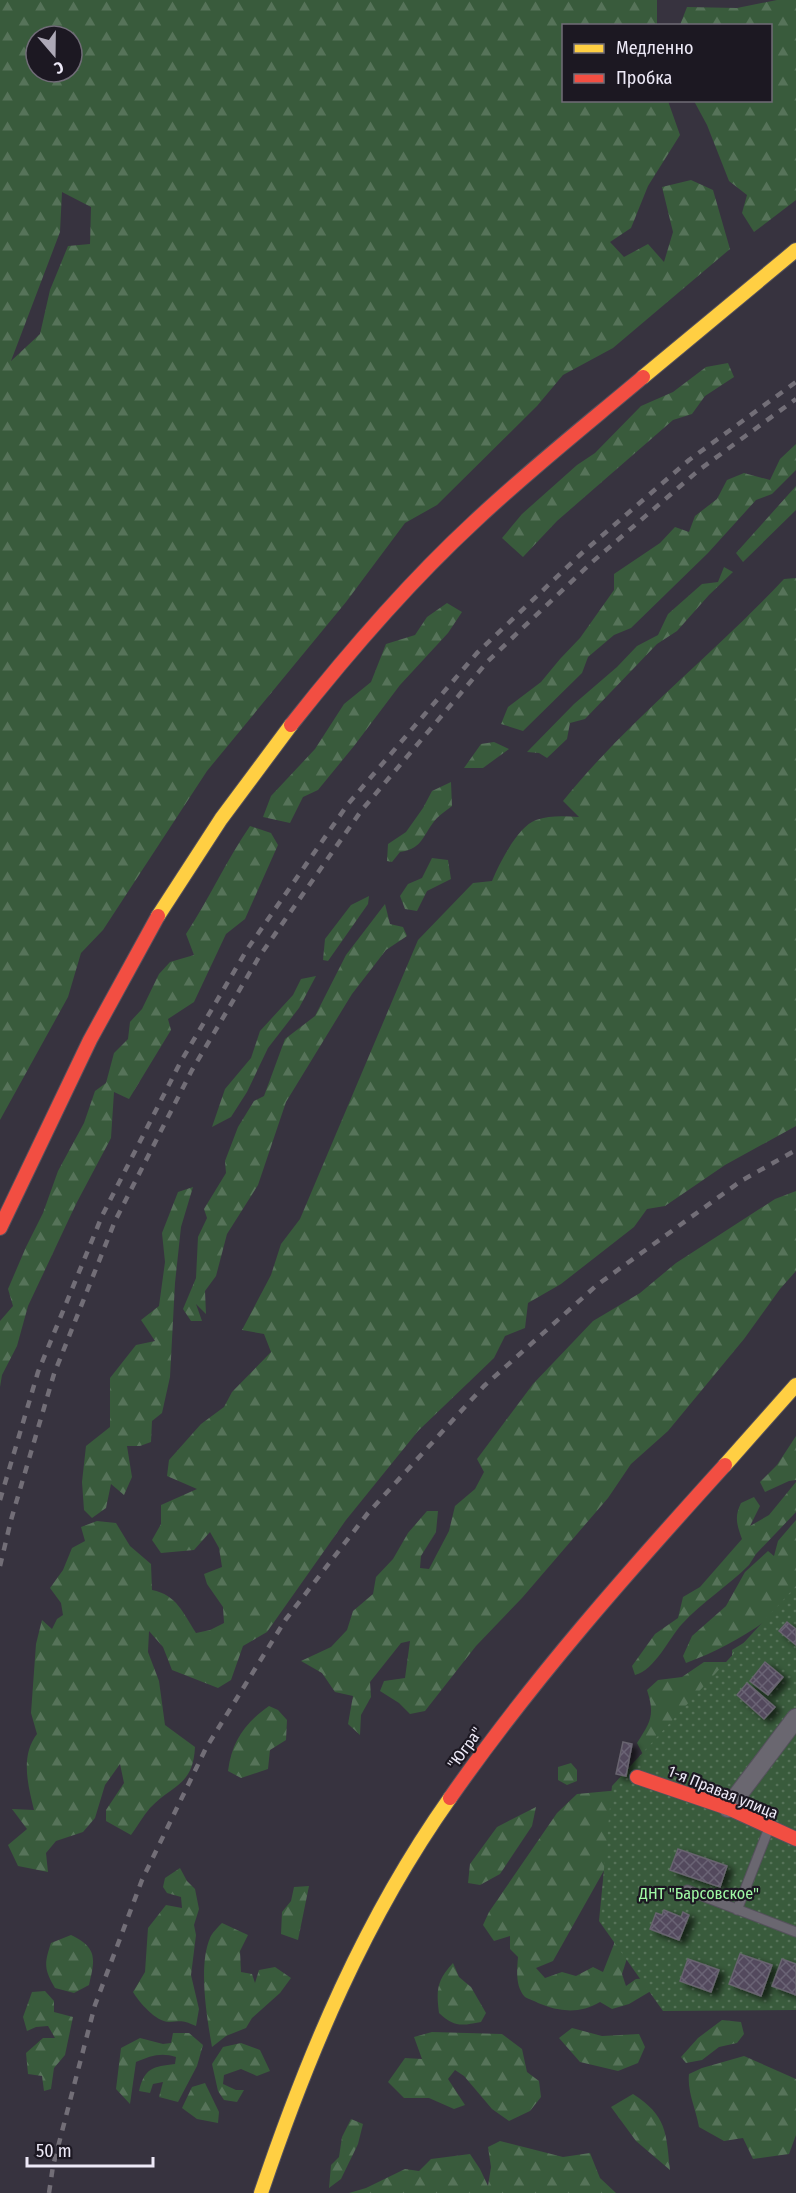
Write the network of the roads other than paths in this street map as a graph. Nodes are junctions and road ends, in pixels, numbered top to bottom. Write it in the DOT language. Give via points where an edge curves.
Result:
graph roads {
  1 [pos="796,250"];
  2 [pos="0,1228"];
  3 [pos="796,1385"];
  4 [pos="796,1718"];
  5 [pos="637,1777"];
  6 [pos="728,1808"];
  7 [pos="769,1828"];
  8 [pos="796,1839"];
  9 [pos="687,1890"];
  10 [pos="737,1910"];
  11 [pos="796,1932"];
  12 [pos="261,2193"];
  1 -- 2 [label="main road" via="515,484 437,558 339,665 194,859 50,1118"];
  3 -- 12 [label="main road, \"Югра\"" via="570,1640 446,1803 395,1882 356,1956 295,2097"];
  4 -- 6 [label="street"];
  5 -- 6 [label="main road, 1-я Правая улица"];
  6 -- 7 [label="main road, 1-я Правая улица"];
  7 -- 8 [label="main road, 1-я Правая улица"];
  7 -- 10 [label="lane"];
  9 -- 10 [label="lane"];
  10 -- 11 [label="lane"];
}
